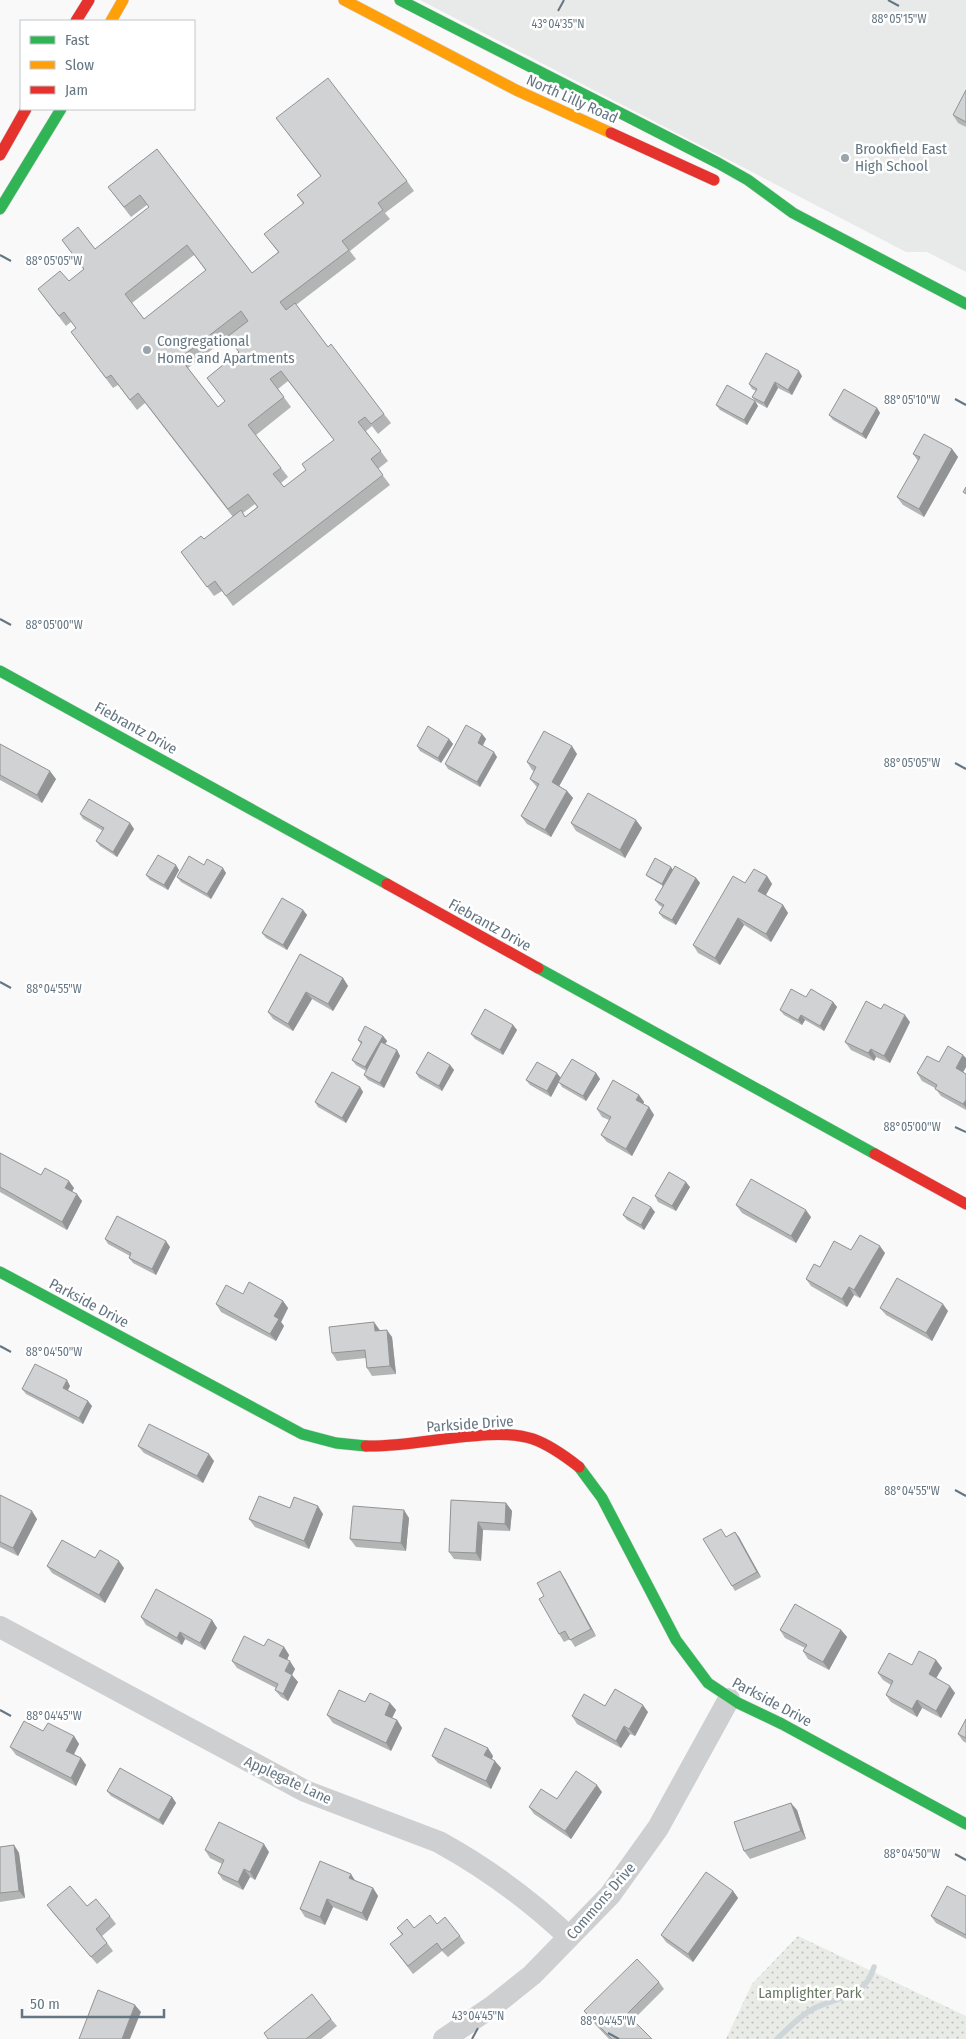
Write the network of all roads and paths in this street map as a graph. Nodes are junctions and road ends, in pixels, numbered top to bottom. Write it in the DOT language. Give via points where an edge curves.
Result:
graph roads {
  1 [pos="89,0"];
  2 [pos="123,0"];
  3 [pos="344,0"];
  4 [pos="400,0"];
  5 [pos="77,20"];
  6 [pos="112,20"];
  7 [pos="25,110"];
  8 [pos="60,110"];
  9 [pos="0,155"];
  10 [pos="724,185"];
  11 [pos="751,197"];
  12 [pos="0,209"];
  13 [pos="793,213"];
  14 [pos="966,304"];
  15 [pos="0,671"];
  16 [pos="966,1204"];
  17 [pos="0,1272"];
  18 [pos="0,1627"];
  19 [pos="729,1699"];
  20 [pos="966,1824"];
  21 [pos="569,1937"];
  22 [pos="444,2039"];
  1 -- 5 [label="street"];
  2 -- 6 [label="street"];
  3 -- 10 [label="street, North Lilly Road" via="516,90"];
  4 -- 13 [label="street, North Lilly Road" via="718,163"];
  7 -- 9 [label="street"];
  8 -- 12 [label="street"];
  11 -- 13 [label="street, North Lilly Road"];
  13 -- 14 [label="street, North Lilly Road"];
  15 -- 16 [label="street, Fiebrantz Drive"];
  17 -- 19 [label="street, Parkside Drive" via="302,1434 324,1442 398,1446 450,1438 523,1436 544,1442 583,1471 671,1632 700,1675"];
  18 -- 21 [label="street, Applegate Lane" via="304,1791 439,1842 504,1881"];
  19 -- 20 [label="street, Parkside Drive"];
  19 -- 21 [label="street, Commons Drive" via="658,1828 610,1895"];
  21 -- 22 [label="street, Commons Drive" via="532,1975"];
}
